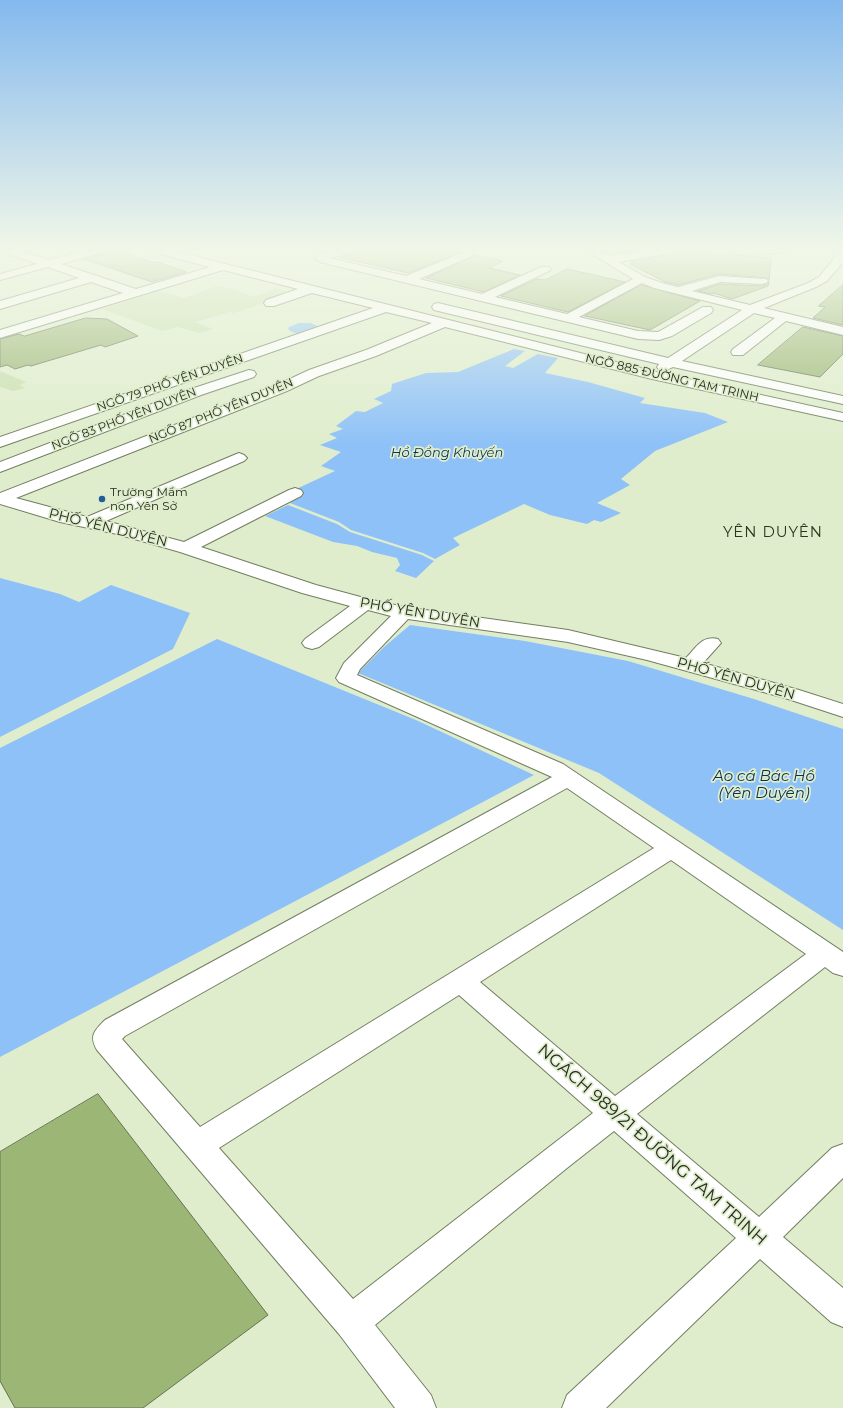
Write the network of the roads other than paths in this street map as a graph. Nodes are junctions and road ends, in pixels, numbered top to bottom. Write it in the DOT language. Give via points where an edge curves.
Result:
graph roads {
  1 [pos="64,315"];
  2 [pos="366,315"];
  3 [pos="411,315"];
  4 [pos="471,315"];
  5 [pos="555,315"];
  6 [pos="575,315"];
  7 [pos="699,315"];
  8 [pos="743,315"];
  9 [pos="780,315"];
  10 [pos="785,316"];
  11 [pos="569,318"];
  12 [pos="443,323"];
  13 [pos="843,330"];
  14 [pos="1,334"];
  15 [pos="738,352"];
  16 [pos="670,363"];
  17 [pos="249,374"];
  18 [pos="652,375"];
  19 [pos="843,400"];
  20 [pos="843,417"];
  21 [pos="0,442"];
  22 [pos="239,458"];
  23 [pos="0,467"];
  24 [pos="295,493"];
  25 [pos="0,499"];
  26 [pos="90,522"];
  27 [pos="186,548"];
  28 [pos="365,604"];
  29 [pos="404,613"];
  30 [pos="312,643"];
  31 [pos="711,643"];
  32 [pos="690,666"];
  33 [pos="843,711"];
  34 [pos="568,778"];
  35 [pos="671,849"];
  36 [pos="833,960"];
  37 [pos="460,981"];
  38 [pos="616,1114"];
  39 [pos="197,1145"];
  40 [pos="843,1158"];
  41 [pos="759,1237"];
  42 [pos="843,1310"];
  43 [pos="351,1322"];
  44 [pos="418,1408"];
  45 [pos="580,1408"];
  1 -- 14 [label="street"];
  2 -- 21 [label="street, NGÕ 79 PHỐ YÊN DUYÊN"];
  3 -- 12 [label="street, NGÕ 885 ĐƯỜNG TAM TRINH"];
  4 -- 16 [label="street, NGÕ 885 ĐƯỜNG TAM TRINH"];
  5 -- 11 [label="street"];
  6 -- 11 [label="street"];
  7 -- 11 [label="street" via="659,336 638,335"];
  8 -- 16 [label="street"];
  9 -- 10 [label="street"];
  10 -- 13 [label="street"];
  10 -- 15 [label="street"];
  12 -- 18 [label="street, NGÕ 885 ĐƯỜNG TAM TRINH"];
  12 -- 25 [label="street, NGÕ 87 PHỐ YÊN DUYÊN"];
  16 -- 18 [label="street"];
  16 -- 19 [label="street, NGÕ 885 ĐƯỜNG TAM TRINH"];
  17 -- 23 [label="street, NGÕ 83 PHỐ YÊN DUYÊN"];
  18 -- 20 [label="street, NGÕ 885 ĐƯỜNG TAM TRINH"];
  22 -- 26 [label="street"];
  24 -- 27 [label="street"];
  25 -- 26 [label="street, PHỐ YÊN DUYÊN" via="66,518"];
  26 -- 27 [label="street, PHỐ YÊN DUYÊN"];
  27 -- 28 [label="street, PHỐ YÊN DUYÊN" via="309,589"];
  28 -- 29 [label="street, PHỐ YÊN DUYÊN"];
  28 -- 30 [label="street"];
  29 -- 32 [label="street, PHỐ YÊN DUYÊN" via="550,632"];
  29 -- 34 [label="street" via="351,667 346,678 555,769"];
  31 -- 32 [label="street"];
  32 -- 33 [label="street, PHỐ YÊN DUYÊN"];
  34 -- 35 [label="street"];
  34 -- 39 [label="street" via="115,1028 107,1036 107,1042"];
  35 -- 36 [label="street"];
  35 -- 37 [label="street"];
  36 -- 38 [label="street"];
  37 -- 38 [label="street, NGÁCH 989/21 ĐƯỜNG TAM TRINH"];
  37 -- 39 [label="street"];
  38 -- 41 [label="street, NGÁCH 989/21 ĐƯỜNG TAM TRINH"];
  38 -- 43 [label="street" via="556,1158"];
  39 -- 43 [label="street"];
  40 -- 41 [label="street"];
  41 -- 42 [label="street, NGÁCH 989/21 ĐƯỜNG TAM TRINH"];
  41 -- 45 [label="street"];
  43 -- 44 [label="street"];
}
